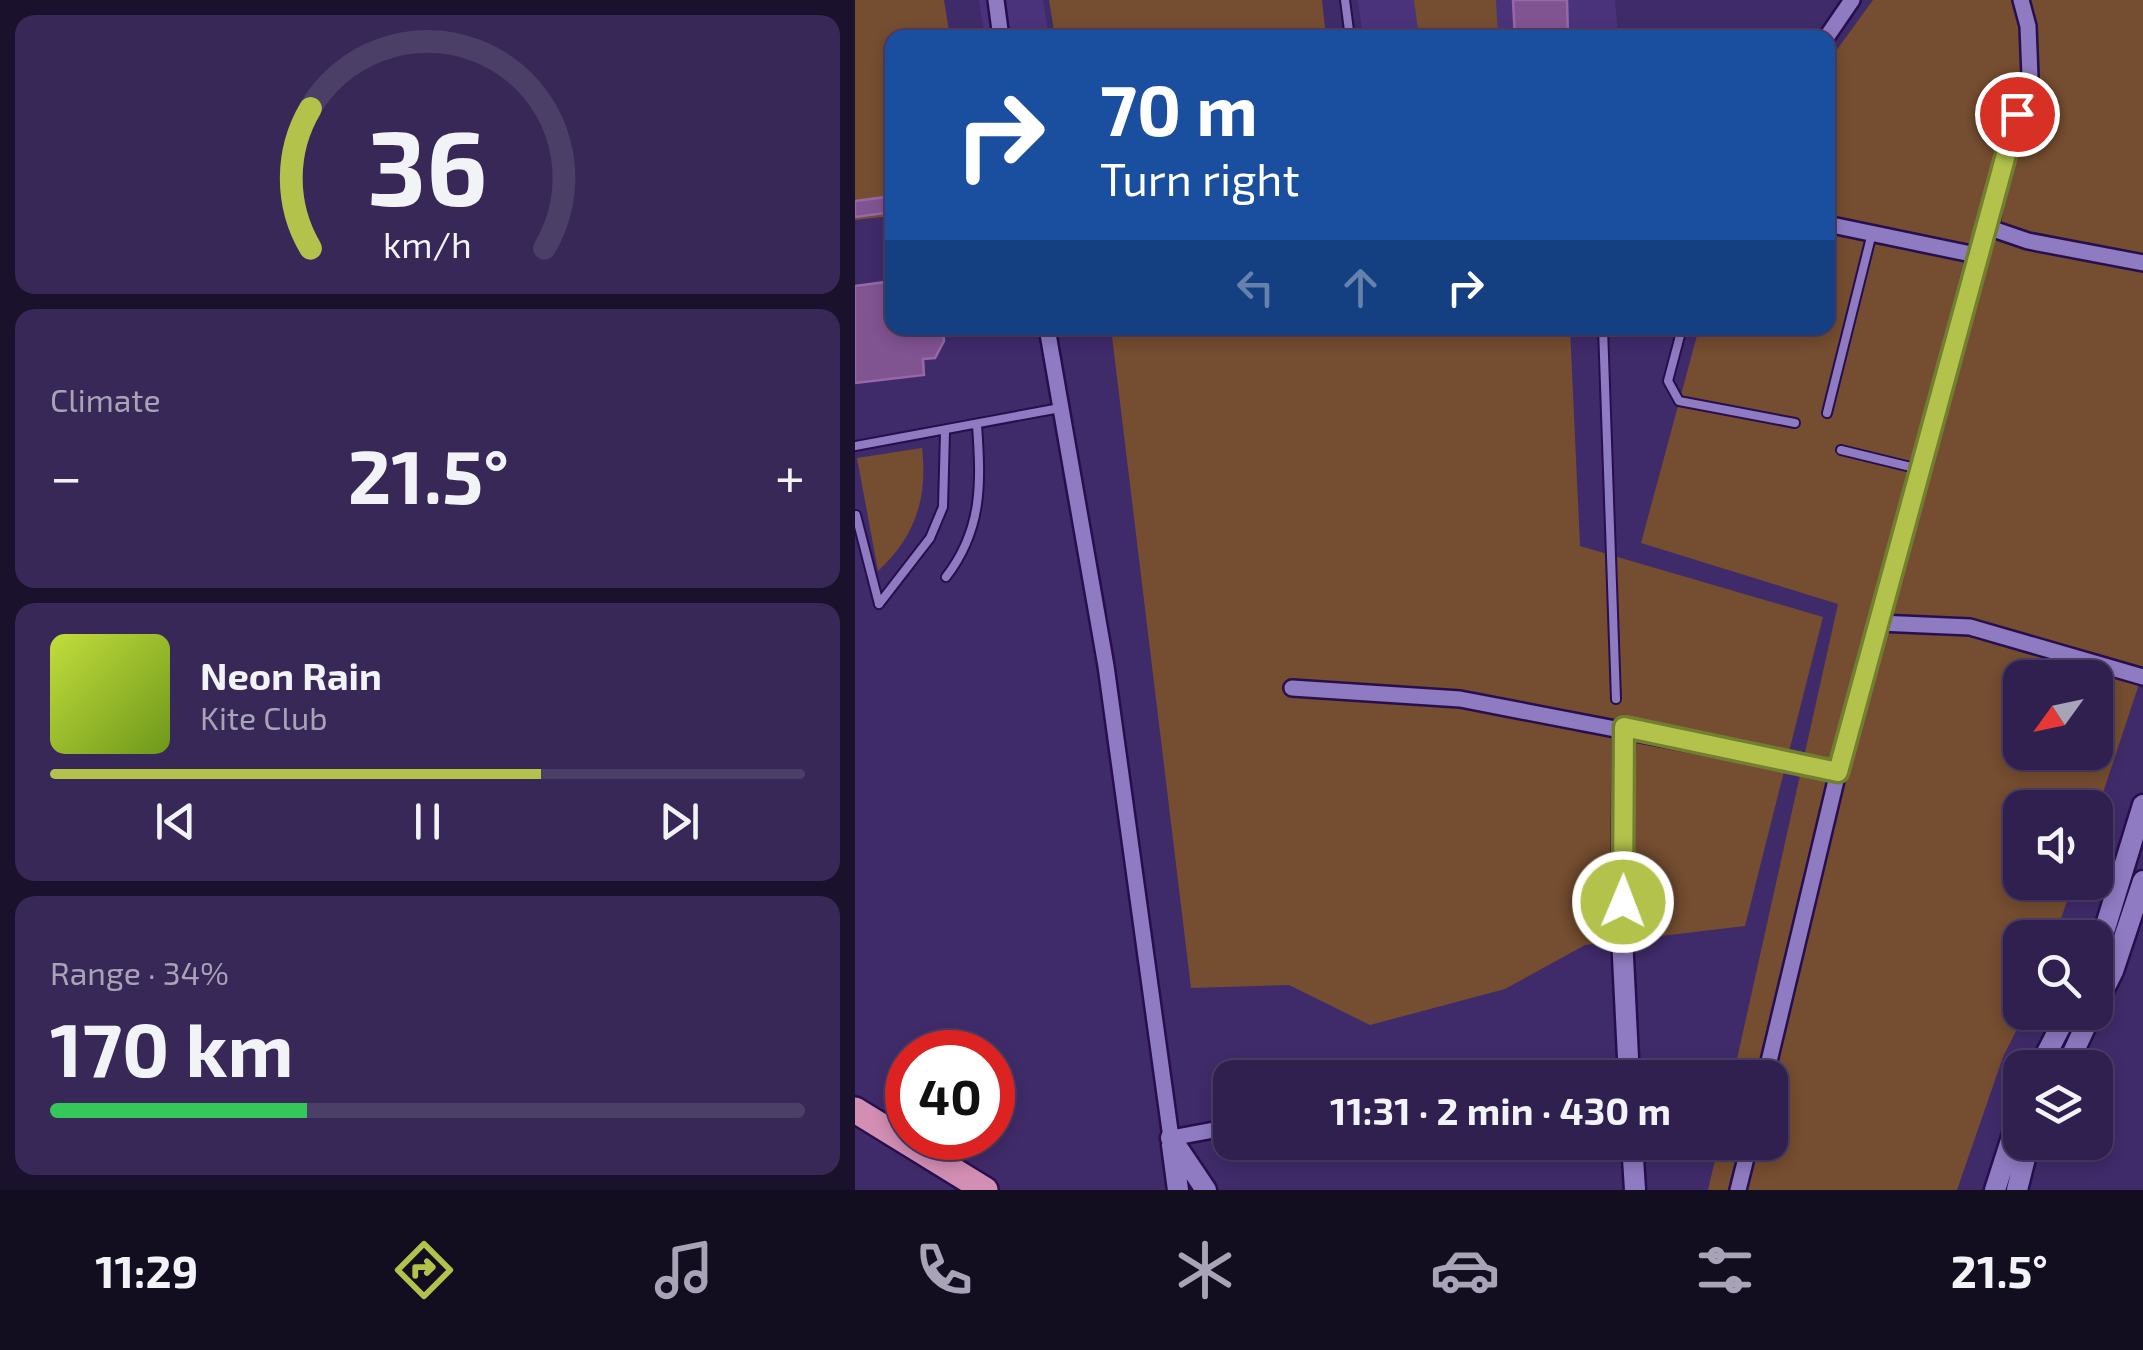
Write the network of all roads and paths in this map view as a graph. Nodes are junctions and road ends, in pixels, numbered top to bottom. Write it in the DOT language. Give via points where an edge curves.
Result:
graph roads {
  1 [pos="995,0"];
  2 [pos="1345,0"];
  3 [pos="1852,0"];
  4 [pos="2021,0"];
  5 [pos="1000,30"];
  6 [pos="1349,30"];
  7 [pos="1831,30"];
  8 [pos="1835,226"];
  9 [pos="1990,228"];
  10 [pos="1872,233"];
  11 [pos="1977,255"];
  12 [pos="2143,263"];
  13 [pos="1048,335"];
  14 [pos="1603,335"];
  15 [pos="1680,335"];
  16 [pos="1060,408"];
  17 [pos="1827,413"];
  18 [pos="1795,423"];
  19 [pos="977,425"];
  20 [pos="945,432"];
  21 [pos="855,446"];
  22 [pos="1841,450"];
  23 [pos="1919,469"];
  24 [pos="855,514"];
  25 [pos="946,576"];
  26 [pos="1879,623"];
  27 [pos="2143,677"];
  28 [pos="1293,688"];
  29 [pos="1616,699"];
  30 [pos="1624,727"];
  31 [pos="1838,772"];
  32 [pos="2143,805"];
  33 [pos="2117,890"];
  34 [pos="2140,890"];
  35 [pos="2108,920"];
  36 [pos="2113,960"];
  37 [pos="1628,1060"];
  38 [pos="1769,1060"];
  39 [pos="855,1110"];
  40 [pos="1213,1130"];
  41 [pos="1171,1138"];
  42 [pos="1634,1160"];
  43 [pos="1746,1160"];
  44 [pos="2005,1160"];
  45 [pos="2024,1160"];
  46 [pos="985,1190"];
  47 [pos="1178,1190"];
  48 [pos="1206,1190"];
  49 [pos="1635,1190"];
  50 [pos="1738,1190"];
  51 [pos="1995,1190"];
  52 [pos="2017,1190"];
  1 -- 5 [label="street"];
  2 -- 6 [label="lane"];
  3 -- 7 [label="street"];
  4 -- 9 [label="street" via="2030,77 2003,152"];
  8 -- 10 [label="street"];
  9 -- 11 [label="street"];
  9 -- 12 [label="street"];
  10 -- 11 [label="street"];
  10 -- 17 [label="lane"];
  11 -- 23 [label="street"];
  13 -- 16 [label="street"];
  14 -- 29 [label="lane"];
  15 -- 18 [label="lane" via="1668,381 1679,401"];
  16 -- 19 [label="lane"];
  16 -- 41 [label="street" via="1106,666"];
  19 -- 20 [label="lane"];
  19 -- 25 [label="lane" via="978,504 967,549"];
  20 -- 21 [label="lane"];
  20 -- 24 [label="lane" via="943,507 930,538 879,604"];
  22 -- 23 [label="lane"];
  23 -- 26 [label="street"];
  26 -- 27 [label="street" via="1969,627"];
  26 -- 31 [label="street"];
  28 -- 30 [label="street" via="1460,698"];
  30 -- 31 [label="street"];
  30 -- 37 [label="street"];
  31 -- 38 [label="street"];
  32 -- 33 [label="street"];
  33 -- 34 [label="street"];
  33 -- 35 [label="street"];
  34 -- 36 [label="street"];
  39 -- 46 [label="highway"];
  40 -- 41 [label="street"];
  41 -- 47 [label="street"];
  41 -- 48 [label="street"];
  42 -- 49 [label="street"];
  43 -- 50 [label="street"];
  44 -- 51 [label="street"];
  45 -- 52 [label="street"];
}
